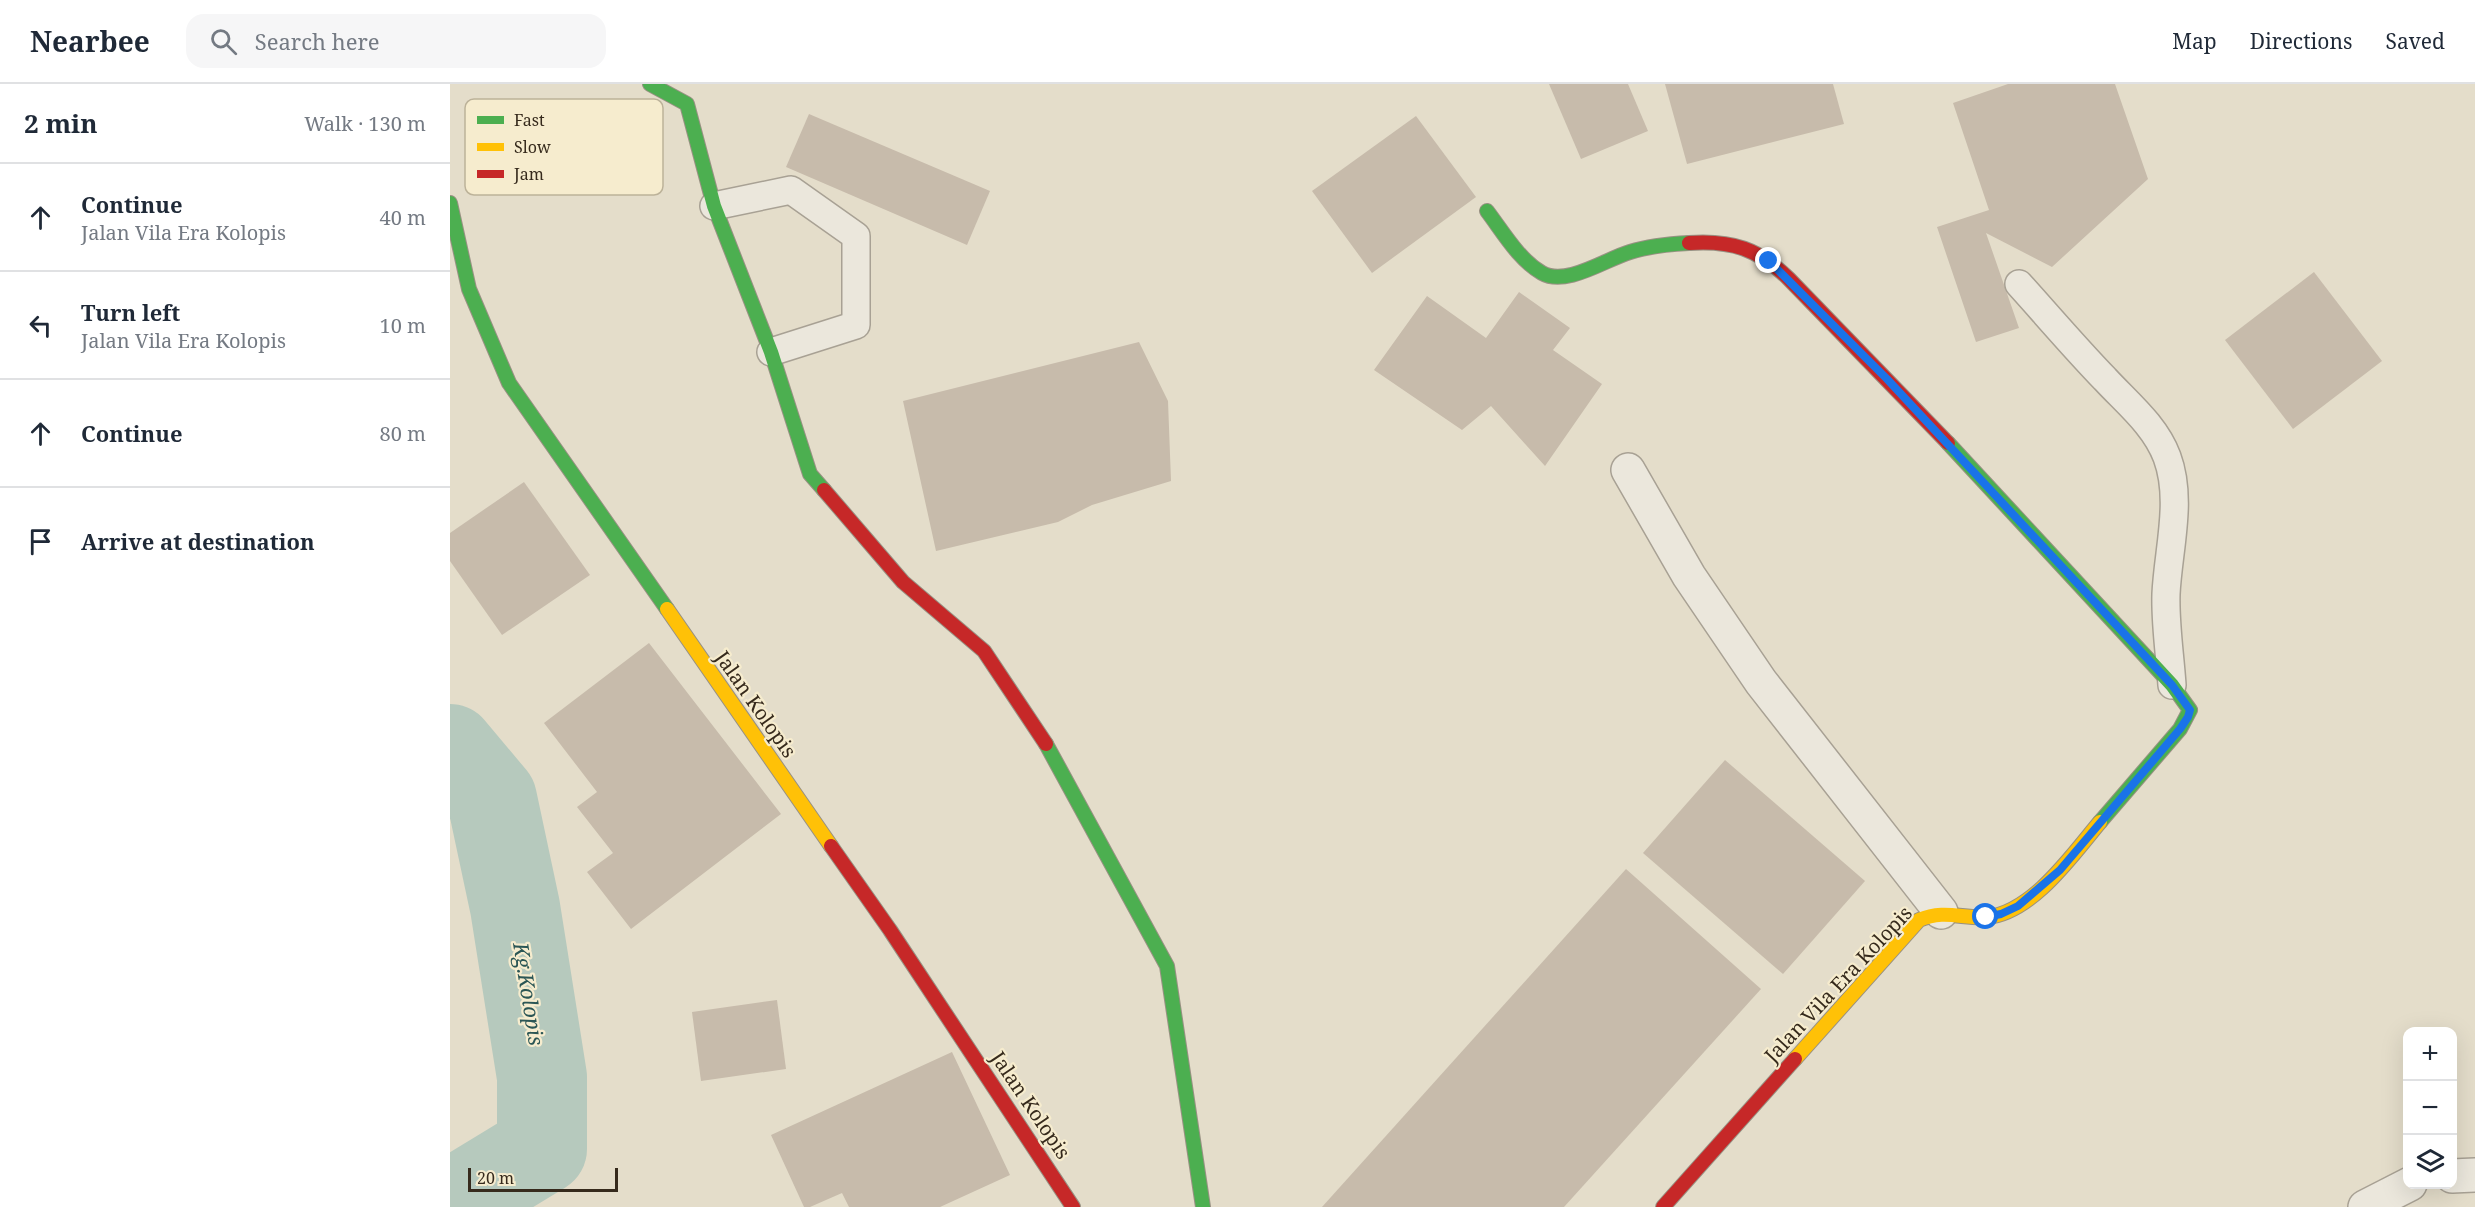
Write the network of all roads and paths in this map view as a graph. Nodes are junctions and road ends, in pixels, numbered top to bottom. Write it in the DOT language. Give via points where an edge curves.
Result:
graph roads {
  1 [pos="650,84"];
  2 [pos="450,203"];
  3 [pos="714,206"];
  4 [pos="1487,212"];
  5 [pos="2019,284"];
  6 [pos="771,352"];
  7 [pos="1628,470"];
  8 [pos="2172,685"];
  9 [pos="1941,912"];
  10 [pos="2475,1175"];
  11 [pos="2457,1176"];
  12 [pos="2403,1188"];
  13 [pos="1073,1207"];
  14 [pos="1203,1207"];
  15 [pos="1663,1207"];
  16 [pos="2365,1207"];
  1 -- 3 [label="street" via="687,104"];
  2 -- 13 [label="street, Jalan Kolopis" via="469,289 509,383 890,930"];
  3 -- 6 [label="street"];
  3 -- 6 [label="lane" via="791,190 856,236 856,325"];
  4 -- 8 [label="street" via="1525,258 1554,277 1657,246 1730,245 1760,254 1895,387"];
  5 -- 8 [label="lane" via="2133,407 2168,458 2173,522 2166,598"];
  6 -- 14 [label="street" via="810,474 903,582 984,651 1038,729 1167,966"];
  7 -- 9 [label="street" via="1689,576 1761,682"];
  8 -- 9 [label="street, Jalan Vila Era Kolopis" via="2190,710 2188,717 2060,870 2018,906 2001,914 1971,917"];
  9 -- 15 [label="street, Jalan Vila Era Kolopis" via="1919,920"];
  10 -- 11 [label="street"];
  12 -- 16 [label="street"];
}
